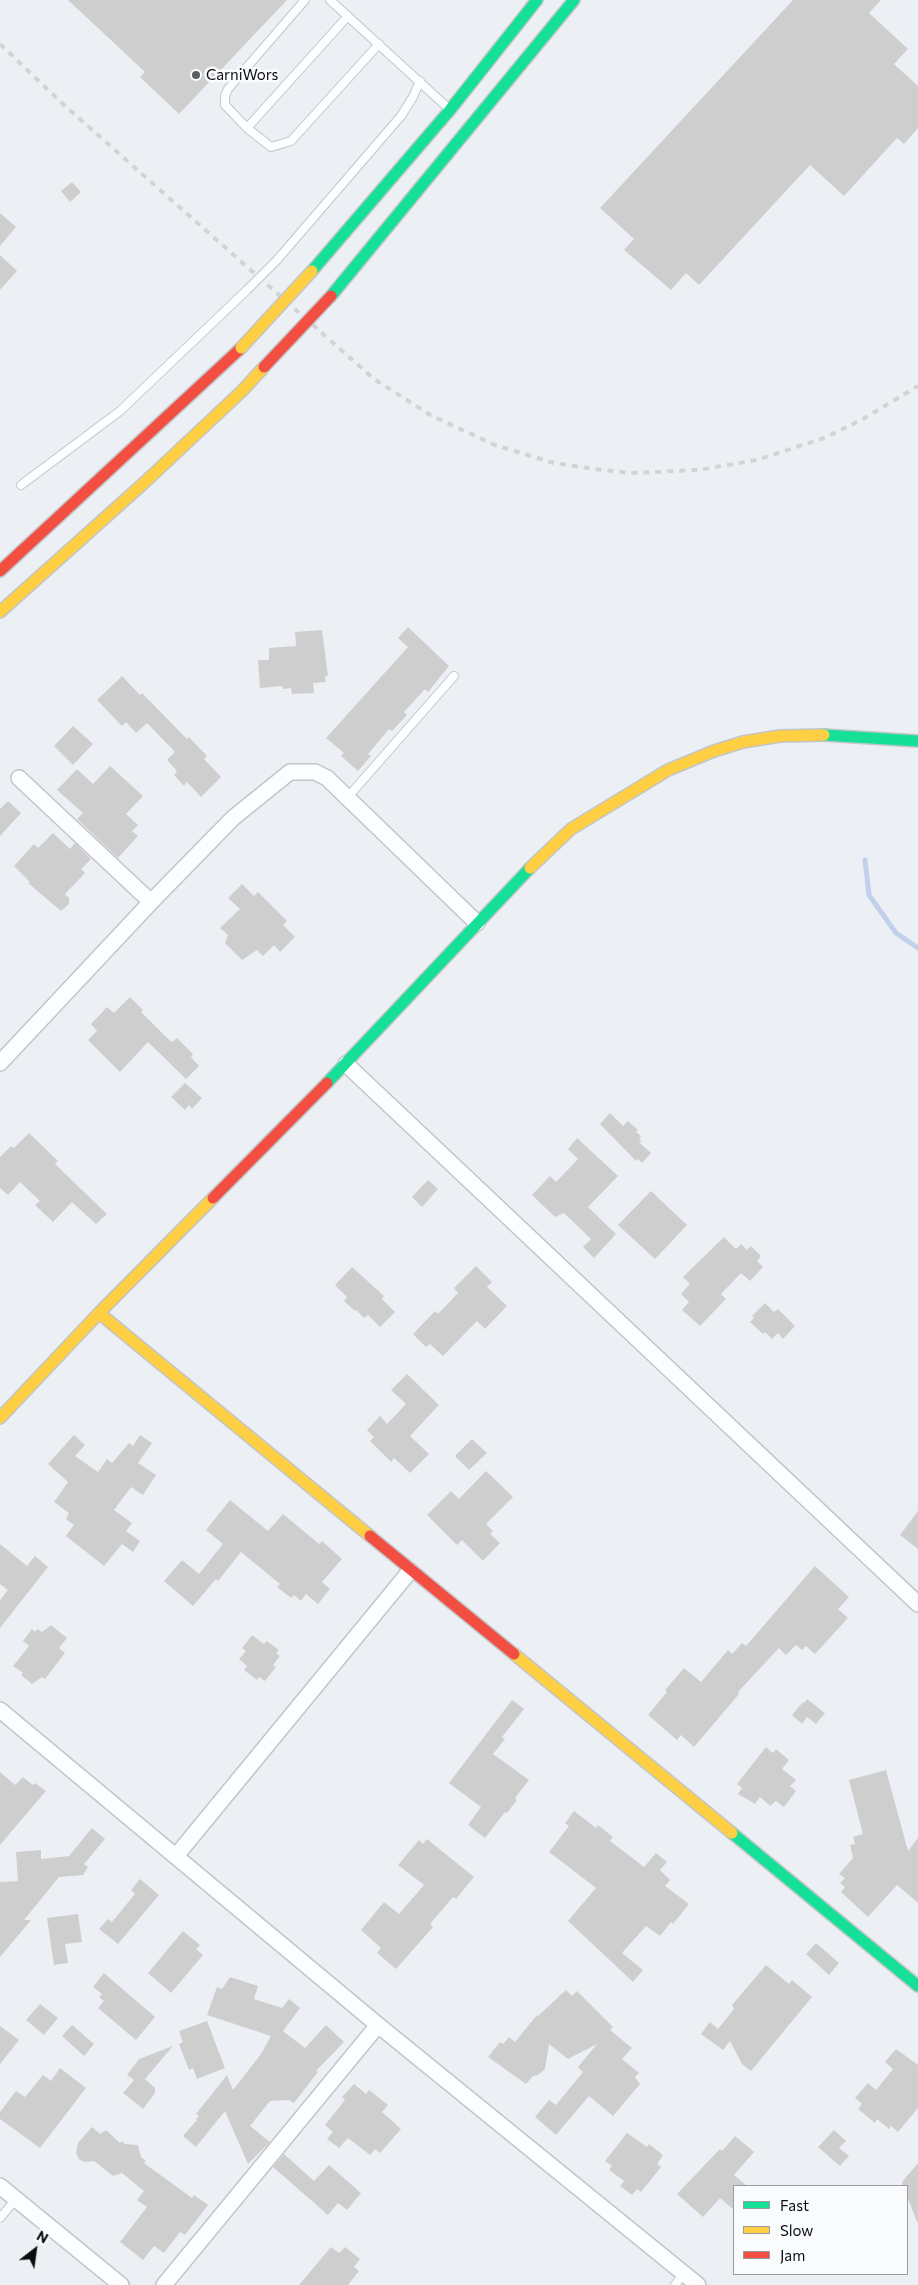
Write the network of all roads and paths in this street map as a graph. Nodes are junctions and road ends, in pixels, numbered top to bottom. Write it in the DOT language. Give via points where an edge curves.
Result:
graph roads {
  1 [pos="305,0"];
  2 [pos="330,0"];
  3 [pos="537,0"];
  4 [pos="574,0"];
  5 [pos="348,16"];
  6 [pos="379,44"];
  7 [pos="420,81"];
  8 [pos="450,110"];
  9 [pos="247,128"];
  10 [pos="21,485"];
  11 [pos="0,572"];
  12 [pos="0,612"];
  13 [pos="454,676"];
  14 [pos="918,741"];
  15 [pos="19,778"];
  16 [pos="347,798"];
  17 [pos="152,902"];
  18 [pos="477,923"];
  19 [pos="0,1063"];
  20 [pos="346,1064"];
  21 [pos="99,1314"];
  22 [pos="0,1418"];
  23 [pos="410,1571"];
  24 [pos="918,1604"];
  25 [pos="0,1710"];
  26 [pos="176,1856"];
  27 [pos="918,1986"];
  28 [pos="378,2025"];
  29 [pos="0,2186"];
  30 [pos="16,2199"];
  31 [pos="0,2218"];
  32 [pos="679,2279"];
  33 [pos="121,2285"];
  34 [pos="164,2285"];
  35 [pos="698,2285"];
  1 -- 9 [label="lane" via="228,89 224,105"];
  2 -- 5 [label="lane"];
  3 -- 8 [label="main road"];
  4 -- 12 [label="main road, bridge" via="331,296 243,390"];
  5 -- 6 [label="lane"];
  5 -- 9 [label="lane"];
  6 -- 7 [label="lane"];
  6 -- 9 [label="lane" via="291,141 271,147"];
  7 -- 8 [label="lane"];
  7 -- 10 [label="lane, bridge" via="401,116 277,260 120,410"];
  8 -- 11 [label="main road, bridge" via="312,271 241,348"];
  13 -- 16 [label="lane"];
  14 -- 18 [label="main road" via="818,734 743,742 714,751 668,770 571,829"];
  15 -- 17 [label="street"];
  16 -- 17 [label="street" via="327,778 315,772 290,772 233,818"];
  16 -- 18 [label="street"];
  17 -- 19 [label="street"];
  18 -- 20 [label="main road"];
  20 -- 21 [label="main road"];
  20 -- 24 [label="street"];
  21 -- 22 [label="main road"];
  21 -- 23 [label="main road"];
  23 -- 26 [label="street"];
  23 -- 27 [label="main road"];
  25 -- 26 [label="street"];
  26 -- 28 [label="street"];
  28 -- 32 [label="street"];
  28 -- 34 [label="street"];
  29 -- 30 [label="street"];
  30 -- 31 [label="lane"];
  30 -- 33 [label="street"];
  32 -- 35 [label="street"];
}
